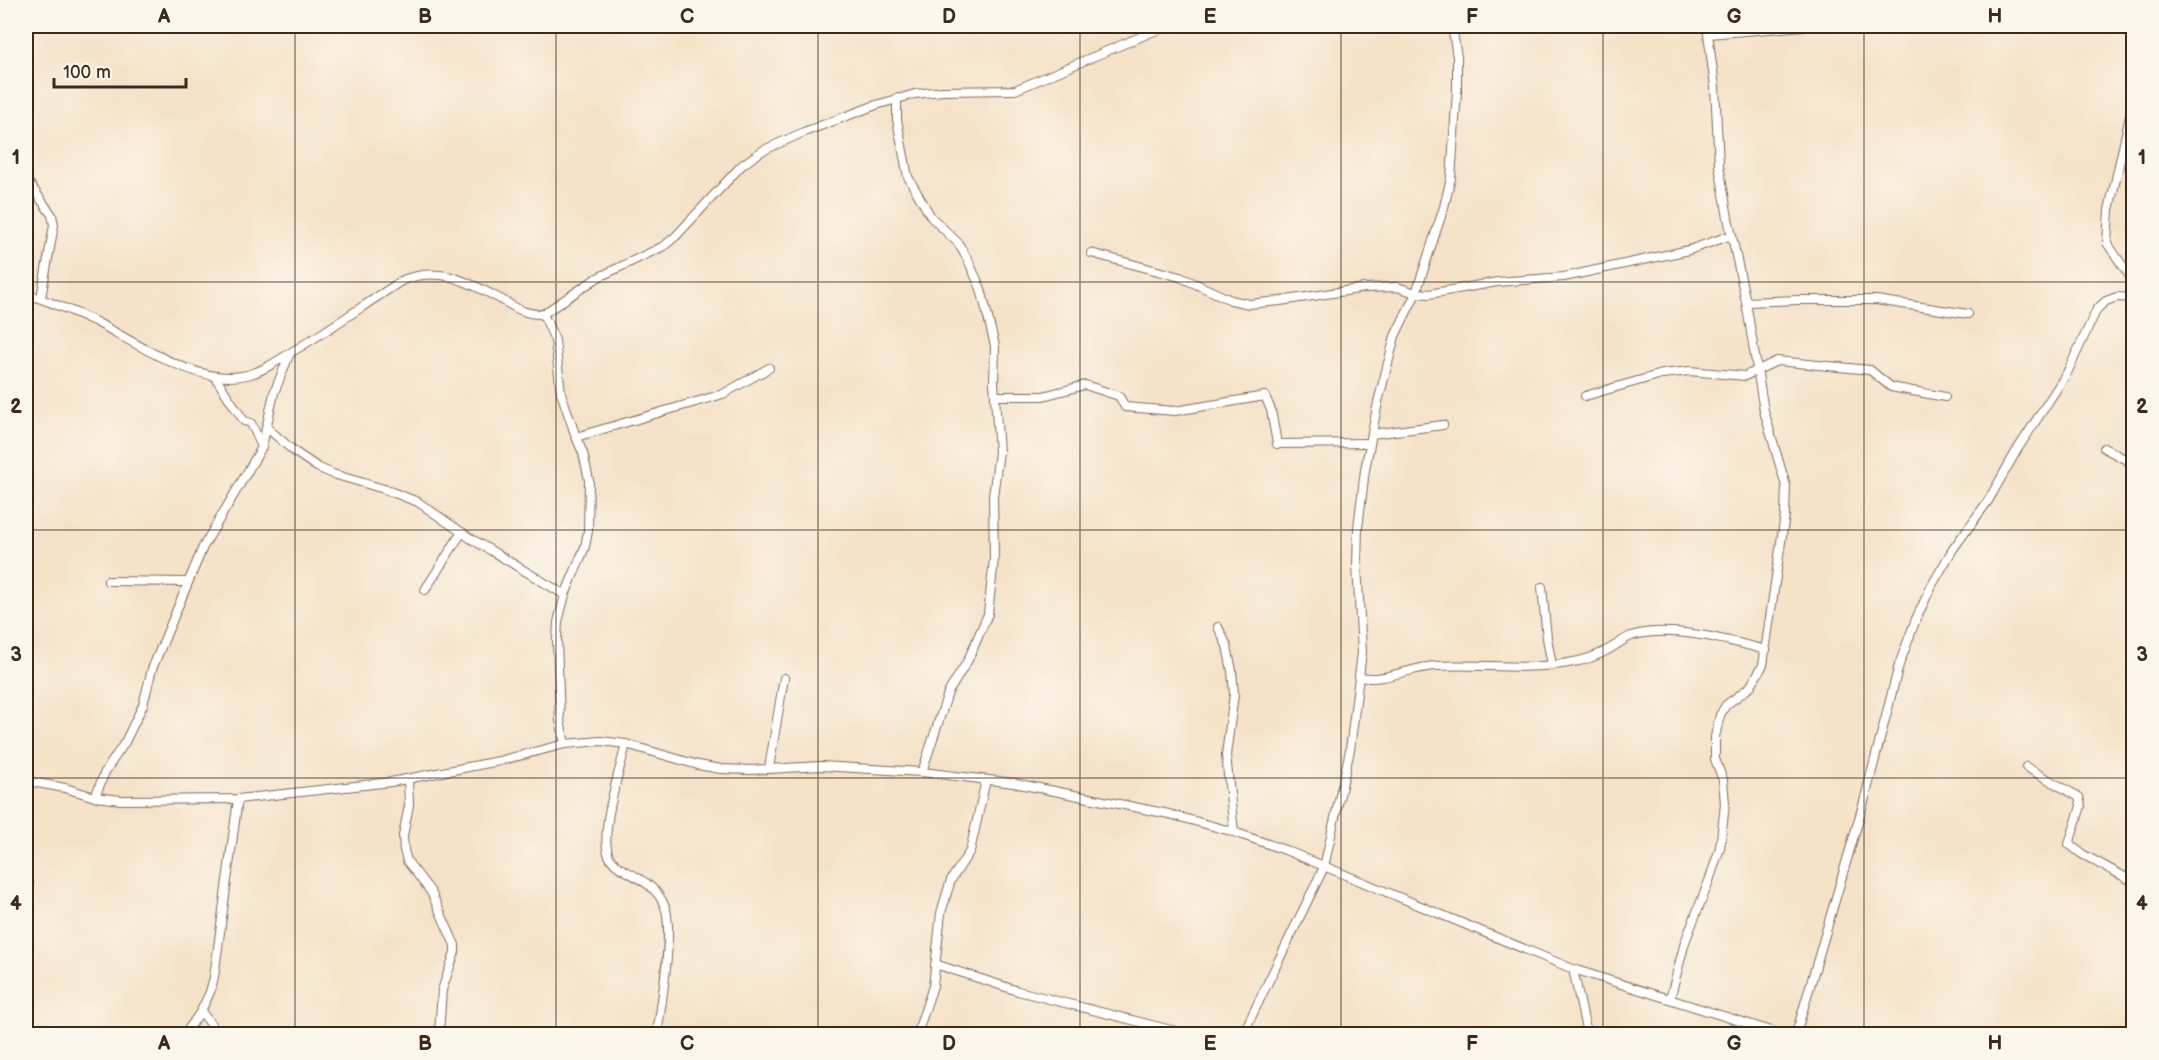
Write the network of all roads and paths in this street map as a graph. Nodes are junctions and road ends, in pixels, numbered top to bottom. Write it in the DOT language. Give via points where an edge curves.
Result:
graph roads {
  1 [pos="1166,26"];
  2 [pos="1452,26"];
  3 [pos="1804,26"];
  4 [pos="1708,30"];
  5 [pos="897,98"];
  6 [pos="2133,98"];
  7 [pos="26,178"];
  8 [pos="1731,235"];
  9 [pos="1091,253"];
  10 [pos="2133,282"];
  11 [pos="1416,293"];
  12 [pos="26,294"];
  13 [pos="41,298"];
  14 [pos="2133,298"];
  15 [pos="1746,302"];
  16 [pos="543,314"];
  17 [pos="1968,314"];
  18 [pos="290,353"];
  19 [pos="769,368"];
  20 [pos="1756,370"];
  21 [pos="215,377"];
  22 [pos="995,396"];
  23 [pos="1585,396"];
  24 [pos="1945,397"];
  25 [pos="1443,425"];
  26 [pos="266,428"];
  27 [pos="576,437"];
  28 [pos="1371,439"];
  29 [pos="262,447"];
  30 [pos="2104,448"];
  31 [pos="2133,464"];
  32 [pos="462,532"];
  33 [pos="108,581"];
  34 [pos="188,582"];
  35 [pos="1542,587"];
  36 [pos="424,590"];
  37 [pos="566,595"];
  38 [pos="1218,627"];
  39 [pos="1766,650"];
  40 [pos="1552,665"];
  41 [pos="1360,677"];
  42 [pos="784,678"];
  43 [pos="565,744"];
  44 [pos="626,744"];
  45 [pos="2026,766"];
  46 [pos="769,768"];
  47 [pos="922,772"];
  48 [pos="408,780"];
  49 [pos="986,780"];
  50 [pos="26,781"];
  51 [pos="99,785"];
  52 [pos="82,793"];
  53 [pos="95,797"];
  54 [pos="238,799"];
  55 [pos="1234,832"];
  56 [pos="1324,867"];
  57 [pos="26,872"];
  58 [pos="2133,882"];
  59 [pos="26,903"];
  60 [pos="935,964"];
  61 [pos="1573,969"];
  62 [pos="1670,999"];
  63 [pos="201,1011"];
  64 [pos="185,1035"];
  65 [pos="218,1035"];
  66 [pos="439,1035"];
  67 [pos="657,1035"];
  68 [pos="917,1035"];
  69 [pos="1187,1035"];
  70 [pos="1243,1035"];
  71 [pos="1587,1035"];
  72 [pos="1781,1035"];
  73 [pos="1796,1035"];
  1 -- 5 [label="street" via="1015,90 942,91"];
  2 -- 11 [label="street" via="1457,91 1451,178"];
  3 -- 4 [label="street"];
  4 -- 8 [label="street" via="1719,165"];
  5 -- 16 [label="street" via="834,119 762,151 742,165 664,246 597,278"];
  5 -- 22 [label="street" via="897,120 908,177 931,217 958,243 981,289 995,345"];
  6 -- 10 [label="street" via="2109,210 2107,243"];
  7 -- 13 [label="street" via="52,215 54,225"];
  8 -- 11 [label="street" via="1689,250 1563,277"];
  8 -- 15 [label="street"];
  9 -- 11 [label="street" via="1180,277 1249,304 1365,288 1397,287"];
  11 -- 28 [label="street" via="1395,336"];
  12 -- 13 [label="street"];
  13 -- 21 [label="street" via="168,360"];
  14 -- 73 [label="street" via="2117,297 2097,309 2067,373 1988,501 1953,549 1916,619 1899,665"];
  15 -- 17 [label="street" via="1876,300"];
  15 -- 20 [label="street"];
  16 -- 18 [label="street" via="524,312 448,275 423,274 403,280"];
  16 -- 27 [label="street" via="555,340 561,393"];
  18 -- 21 [label="street" via="262,370"];
  18 -- 26 [label="street" via="274,393"];
  19 -- 27 [label="street" via="723,394"];
  20 -- 23 [label="street" via="1745,376 1690,371 1662,374"];
  20 -- 24 [label="street" via="1777,361 1870,370 1891,387"];
  20 -- 39 [label="street" via="1786,486"];
  21 -- 29 [label="street" via="244,421 251,423"];
  22 -- 28 [label="street" via="1043,396 1085,385 1119,396 1125,407 1175,411 1265,396 1277,444"];
  22 -- 47 [label="street" via="999,452 993,496 994,558 988,614 948,693"];
  25 -- 28 [label="street"];
  26 -- 29 [label="street"];
  26 -- 32 [label="street" via="317,467 418,502"];
  27 -- 37 [label="street" via="588,466 589,522 585,547"];
  28 -- 41 [label="street" via="1358,528"];
  29 -- 34 [label="street" via="203,547"];
  30 -- 31 [label="street"];
  32 -- 36 [label="street"];
  32 -- 37 [label="street"];
  33 -- 34 [label="street"];
  34 -- 51 [label="street" via="152,669 143,705"];
  35 -- 40 [label="street"];
  37 -- 43 [label="street" via="557,640 560,720"];
  38 -- 55 [label="street" via="1227,646 1234,694 1226,755"];
  39 -- 40 [label="street" via="1707,637 1648,633 1629,637 1593,657"];
  39 -- 62 [label="street" via="1763,665 1750,687 1726,705 1720,715 1715,759 1723,780 1725,804 1720,848 1684,942"];
  40 -- 41 [label="street" via="1433,666 1382,678"];
  41 -- 56 [label="street" via="1350,750"];
  42 -- 46 [label="street"];
  43 -- 44 [label="street"];
  43 -- 48 [label="street"];
  44 -- 46 [label="street" via="698,765 740,770"];
  44 -- 67 [label="street" via="605,832 610,858 649,885 665,907 669,929"];
  45 -- 58 [label="street" via="2079,798 2081,806 2069,839 2072,847"];
  46 -- 47 [label="street" via="821,766"];
  47 -- 49 [label="street"];
  48 -- 54 [label="street"];
  48 -- 66 [label="street" via="404,836 407,861 431,892 455,945 440,1000"];
  49 -- 55 [label="street" via="1094,798"];
  49 -- 60 [label="street" via="970,852 945,896"];
  50 -- 52 [label="street"];
  51 -- 52 [label="street"];
  51 -- 53 [label="street"];
  52 -- 53 [label="street"];
  53 -- 54 [label="street"];
  54 -- 63 [label="street" via="214,977"];
  55 -- 56 [label="street"];
  56 -- 61 [label="street"];
  56 -- 70 [label="street"];
  57 -- 59 [label="street"];
  60 -- 68 [label="street" via="933,986"];
  60 -- 69 [label="street" via="1018,991"];
  61 -- 62 [label="street"];
  61 -- 71 [label="street"];
  62 -- 72 [label="street"];
  63 -- 64 [label="street"];
  63 -- 65 [label="street"];
}
